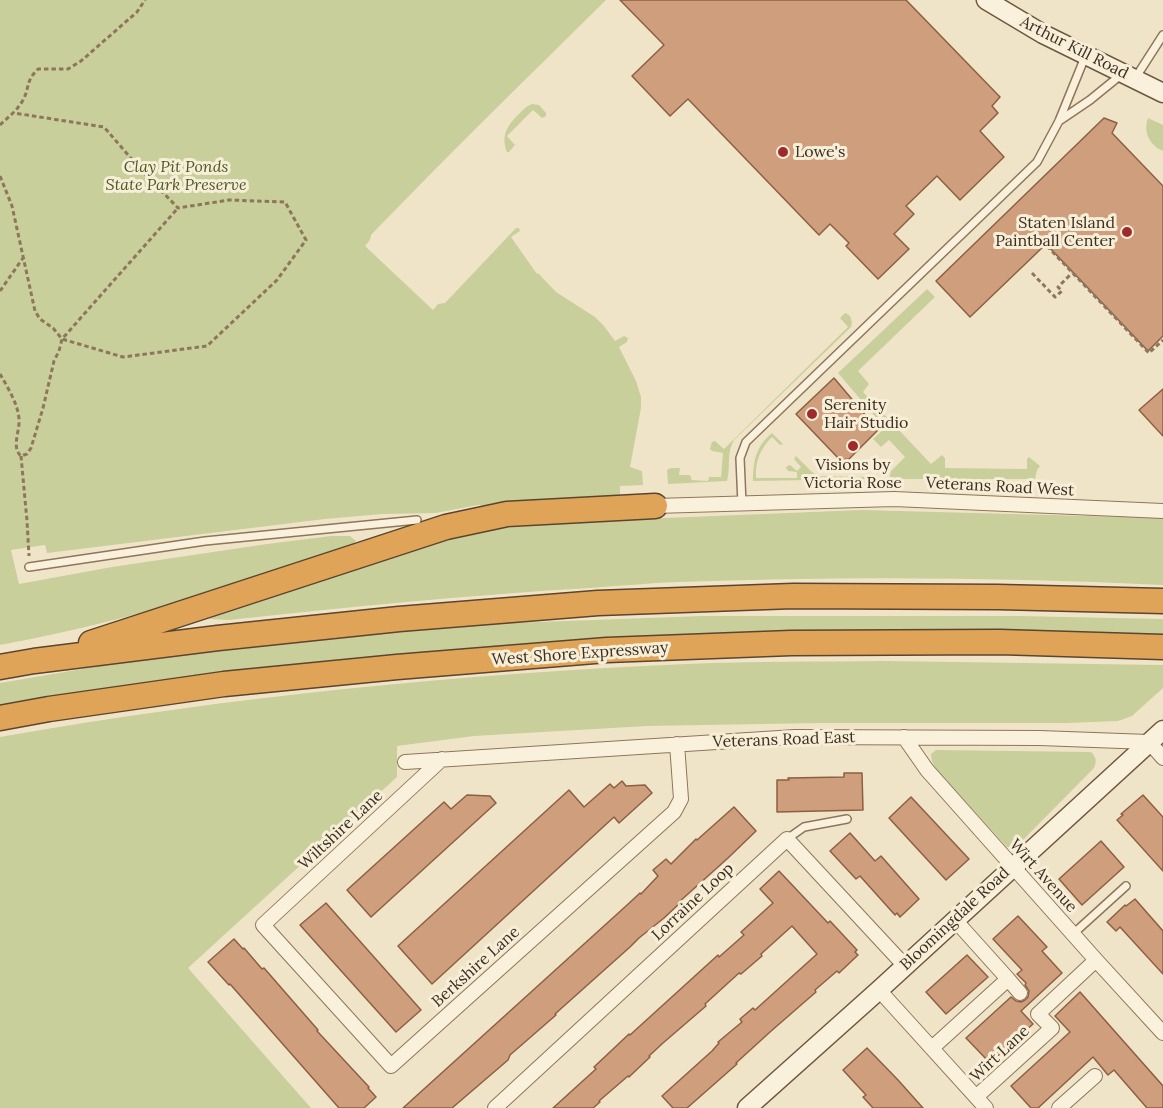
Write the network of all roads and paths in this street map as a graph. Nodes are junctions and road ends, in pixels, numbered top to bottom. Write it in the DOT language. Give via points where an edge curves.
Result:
graph roads {
  1 [pos="145,0"];
  2 [pos="986,0"];
  3 [pos="1163,35"];
  4 [pos="1085,56"];
  5 [pos="1129,76"];
  6 [pos="1163,93"];
  7 [pos="14,113"];
  8 [pos="1059,121"];
  9 [pos="0,125"];
  10 [pos="0,176"];
  11 [pos="178,208"];
  12 [pos="1047,246"];
  13 [pos="23,258"];
  14 [pos="1032,273"];
  15 [pos="1072,273"];
  16 [pos="0,291"];
  17 [pos="62,339"];
  18 [pos="1163,340"];
  19 [pos="0,374"];
  20 [pos="21,456"];
  21 [pos="742,504"];
  22 [pos="655,507"];
  23 [pos="1163,511"];
  24 [pos="417,520"];
  25 [pos="29,567"];
  26 [pos="1163,601"];
  27 [pos="1163,647"];
  28 [pos="34,661"];
  29 [pos="0,667"];
  30 [pos="0,718"];
  31 [pos="1163,730"];
  32 [pos="904,737"];
  33 [pos="1156,743"];
  34 [pos="677,744"];
  35 [pos="1163,758"];
  36 [pos="442,759"];
  37 [pos="405,762"];
  38 [pos="847,819"];
  39 [pos="787,838"];
  40 [pos="1013,866"];
  41 [pos="1126,886"];
  42 [pos="955,920"];
  43 [pos="263,925"];
  44 [pos="1073,934"];
  45 [pos="1096,960"];
  46 [pos="905,966"];
  47 [pos="1008,979"];
  48 [pos="879,990"];
  49 [pos="1020,993"];
  50 [pos="1163,1033"];
  51 [pos="932,1048"];
  52 [pos="1095,1076"];
  53 [pos="981,1103"];
  54 [pos="495,1108"];
  55 [pos="747,1108"];
  56 [pos="1059,1108"];
  1 -- 7 [label="path" via="137,12 81,61 68,69 38,69"];
  2 -- 4 [label="street, Arthur Kill Road"];
  3 -- 5 [label="lane"];
  4 -- 5 [label="street, Arthur Kill Road"];
  4 -- 8 [label="lane"];
  5 -- 6 [label="street, Arthur Kill Road"];
  5 -- 8 [label="lane"];
  7 -- 9 [label="path"];
  7 -- 11 [label="path" via="104,127"];
  8 -- 21 [label="lane" via="1037,162 746,442 741,458"];
  10 -- 13 [label="path" via="12,206"];
  11 -- 17 [label="path"];
  11 -- 17 [label="path" via="229,200 285,202 306,240 277,280 207,346 123,357"];
  12 -- 15 [label="path"];
  13 -- 16 [label="path"];
  13 -- 17 [label="path" via="35,311"];
  14 -- 15 [label="path" via="1055,297 1062,291 1058,286"];
  15 -- 18 [label="path" via="1149,353"];
  17 -- 20 [label="path" via="31,448"];
  19 -- 20 [label="path" via="19,417 16,446"];
  20 -- 25 [label="path"];
  21 -- 22 [label="street, Veterans Road West"];
  21 -- 23 [label="street, Veterans Road West" via="894,499"];
  22 -- 28 [label="highway" via="507,514 446,527"];
  24 -- 25 [label="lane" via="205,541"];
  26 -- 28 [label="highway" via="793,596 598,603 218,638"];
  27 -- 30 [label="highway, West Shore Expressway" via="954,642 607,650 224,684"];
  28 -- 29 [label="highway"];
  31 -- 33 [label="street, Bloomingdale Road"];
  32 -- 33 [label="street, Veterans Road East"];
  32 -- 34 [label="street, Veterans Road East" via="795,737"];
  32 -- 40 [label="street, Wirt Avenue" via="927,770"];
  33 -- 35 [label="street"];
  33 -- 40 [label="street, Bloomingdale Road"];
  34 -- 36 [label="street, Veterans Road East"];
  34 -- 43 [label="street, Berkshire Lane" via="681,800 674,812 391,1066"];
  36 -- 37 [label="street, Veterans Road East"];
  36 -- 43 [label="street, Wiltshire Lane"];
  38 -- 39 [label="lane" via="804,828"];
  39 -- 46 [label="street"];
  39 -- 54 [label="street, Lorraine Loop"];
  40 -- 42 [label="street, Bloomingdale Road"];
  40 -- 44 [label="street, Wirt Avenue"];
  41 -- 44 [label="lane"];
  42 -- 46 [label="street, Bloomingdale Road"];
  42 -- 47 [label="street"];
  44 -- 45 [label="street, Wirt Avenue"];
  45 -- 50 [label="street, Wirt Avenue"];
  45 -- 53 [label="street, Wirt Lane" via="1038,1014 1052,1028"];
  46 -- 48 [label="street, Bloomingdale Road"];
  47 -- 49 [label="street"];
  47 -- 51 [label="street"];
  48 -- 51 [label="street"];
  48 -- 55 [label="street, Bloomingdale Road"];
  51 -- 53 [label="street"];
  52 -- 56 [label="street"];
}
